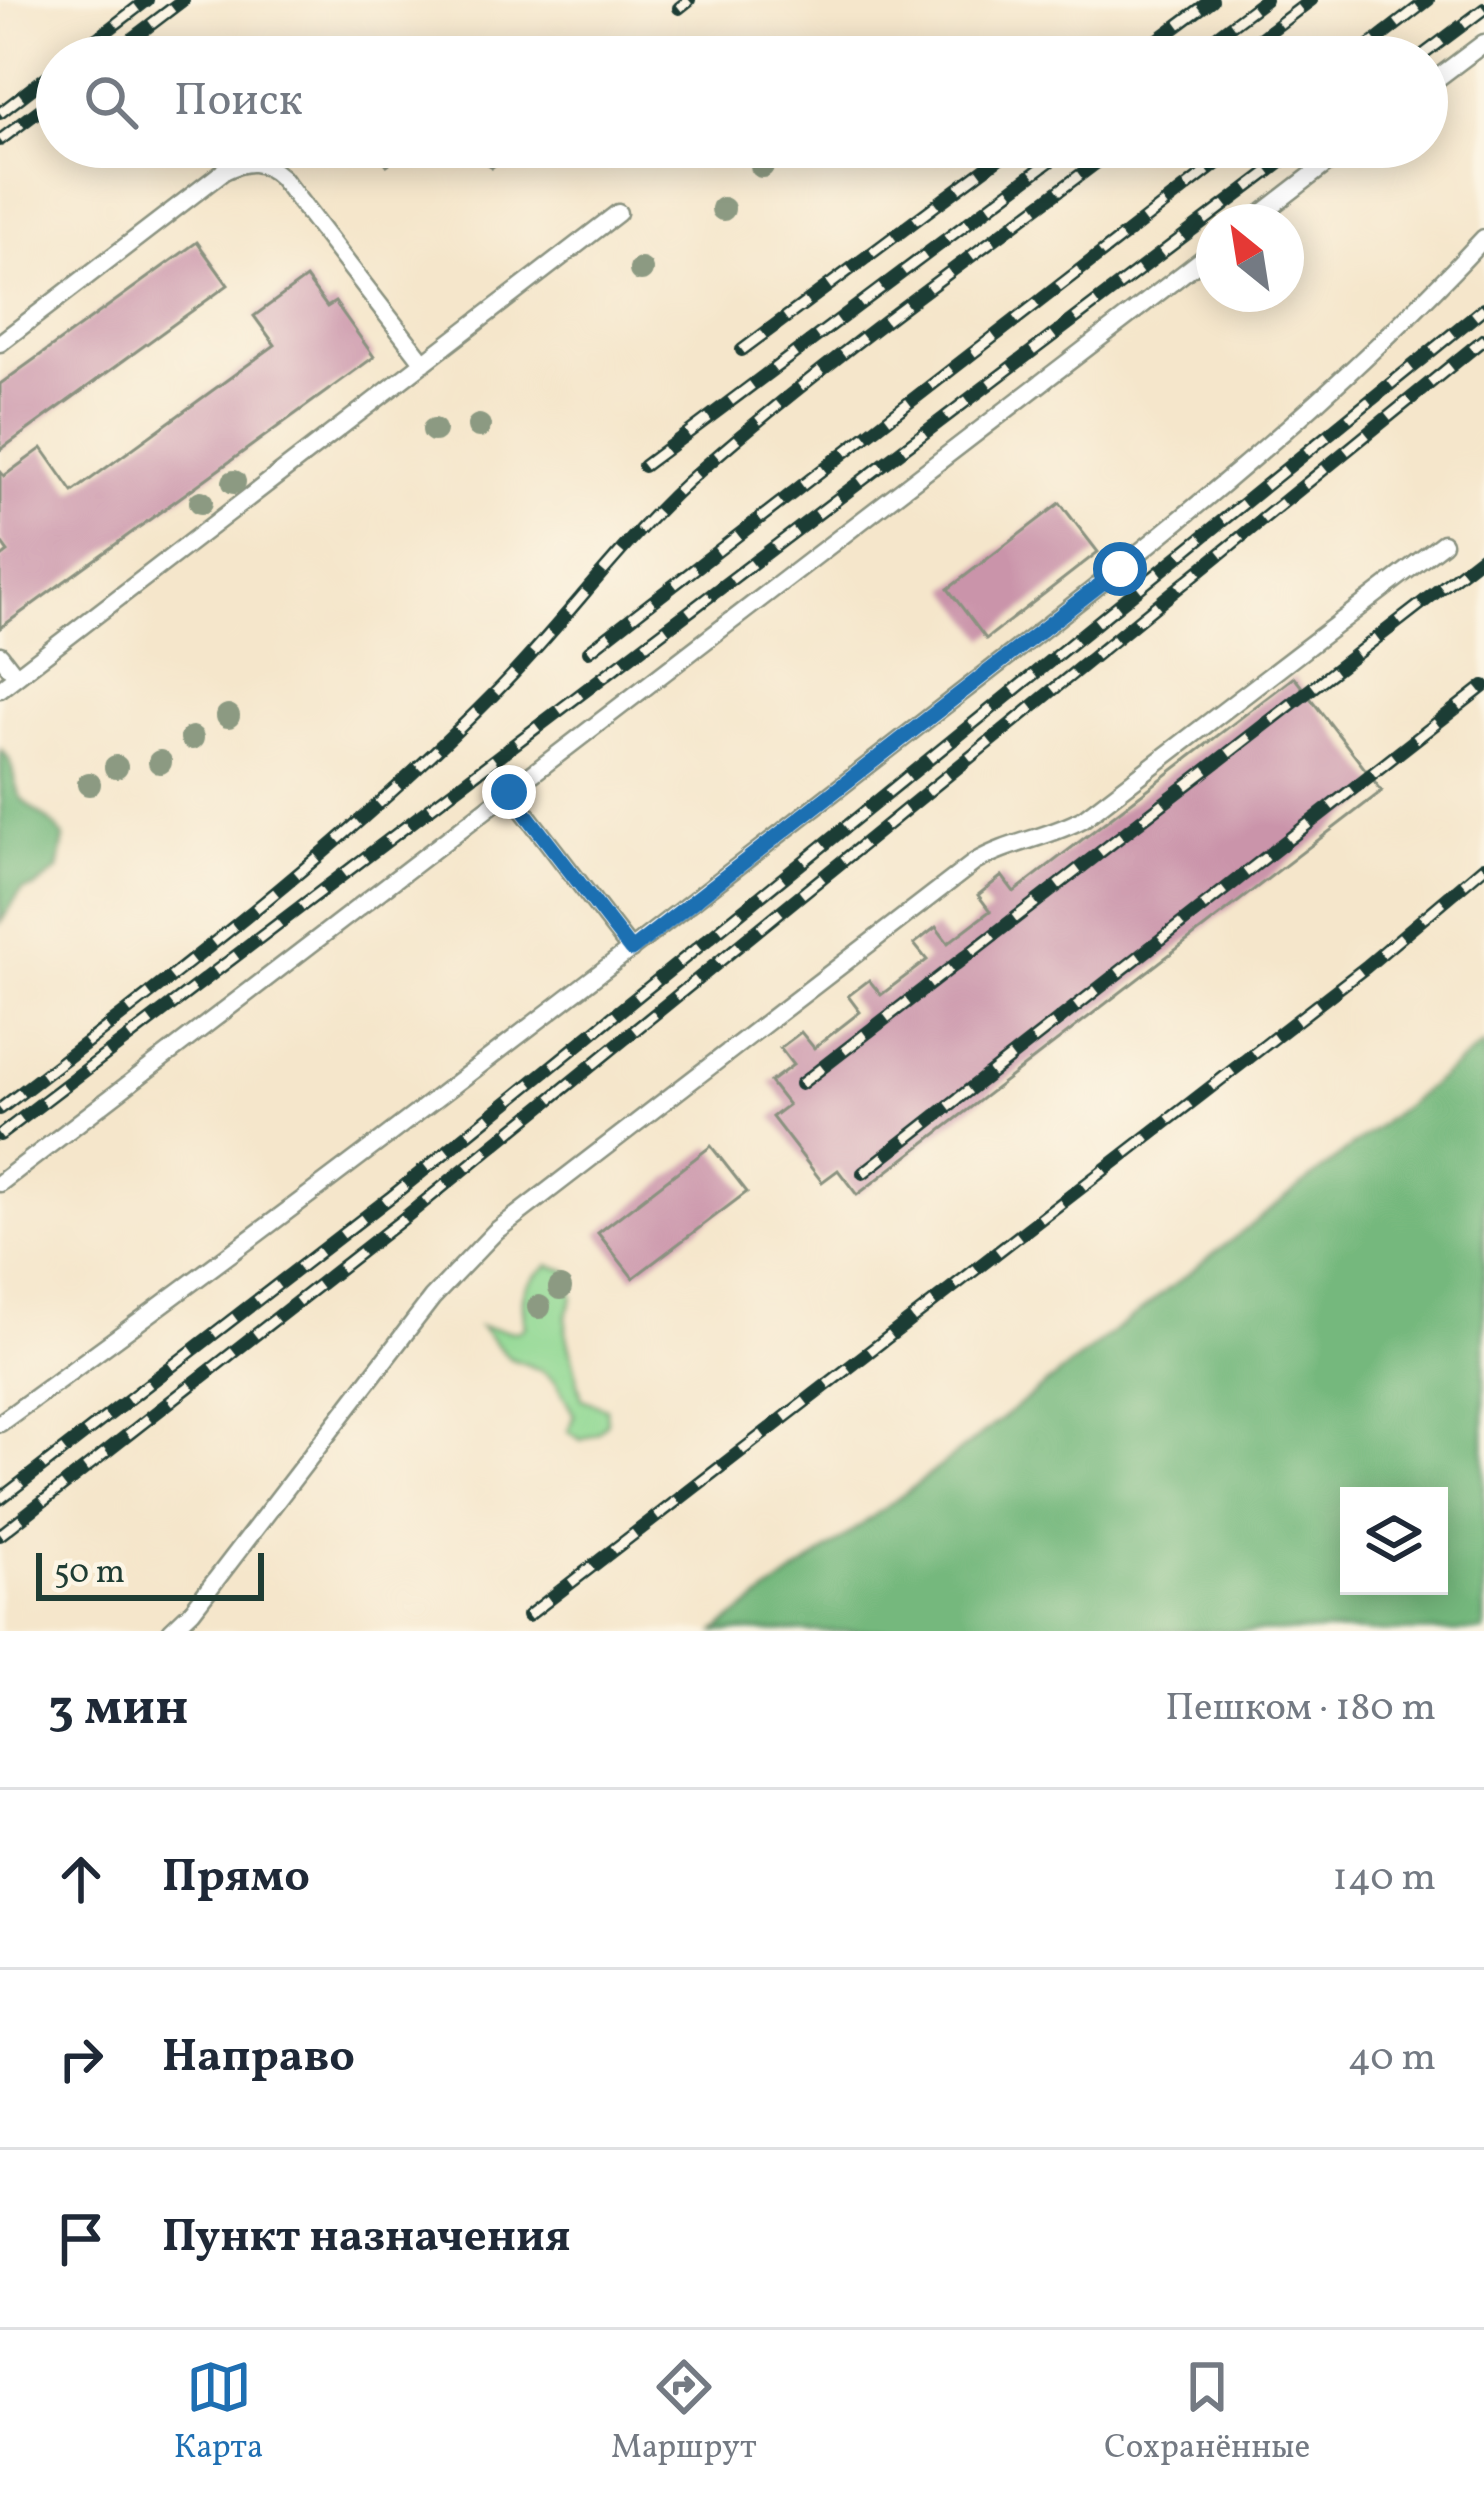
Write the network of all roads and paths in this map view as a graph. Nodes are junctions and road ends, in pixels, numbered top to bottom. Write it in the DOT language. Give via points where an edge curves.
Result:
graph roads {
  1 [pos="1484,43"];
  2 [pos="1448,70"];
  3 [pos="230,168"];
  4 [pos="271,168"];
  5 [pos="1321,168"];
  6 [pos="1274,204"];
  7 [pos="618,213"];
  8 [pos="1484,238"];
  9 [pos="1196,264"];
  10 [pos="0,344"];
  11 [pos="424,363"];
  12 [pos="1443,543"];
  13 [pos="0,655"];
  14 [pos="16,676"];
  15 [pos="0,689"];
  16 [pos="509,792"];
  17 [pos="631,950"];
  18 [pos="0,1184"];
  19 [pos="1,1422"];
  20 [pos="171,1631"];
  1 -- 2 [label="lane"];
  3 -- 10 [label="lane"];
  4 -- 11 [label="lane"];
  5 -- 6 [label="lane"];
  7 -- 11 [label="lane"];
  8 -- 17 [label="lane" via="1407,321 1120,569"];
  9 -- 16 [label="lane"];
  11 -- 14 [label="lane"];
  12 -- 20 [label="lane" via="1083,819 975,862 496,1231 432,1298"];
  13 -- 14 [label="lane"];
  14 -- 15 [label="lane"];
  16 -- 17 [label="lane"];
  16 -- 18 [label="lane"];
  17 -- 19 [label="lane"];
}
